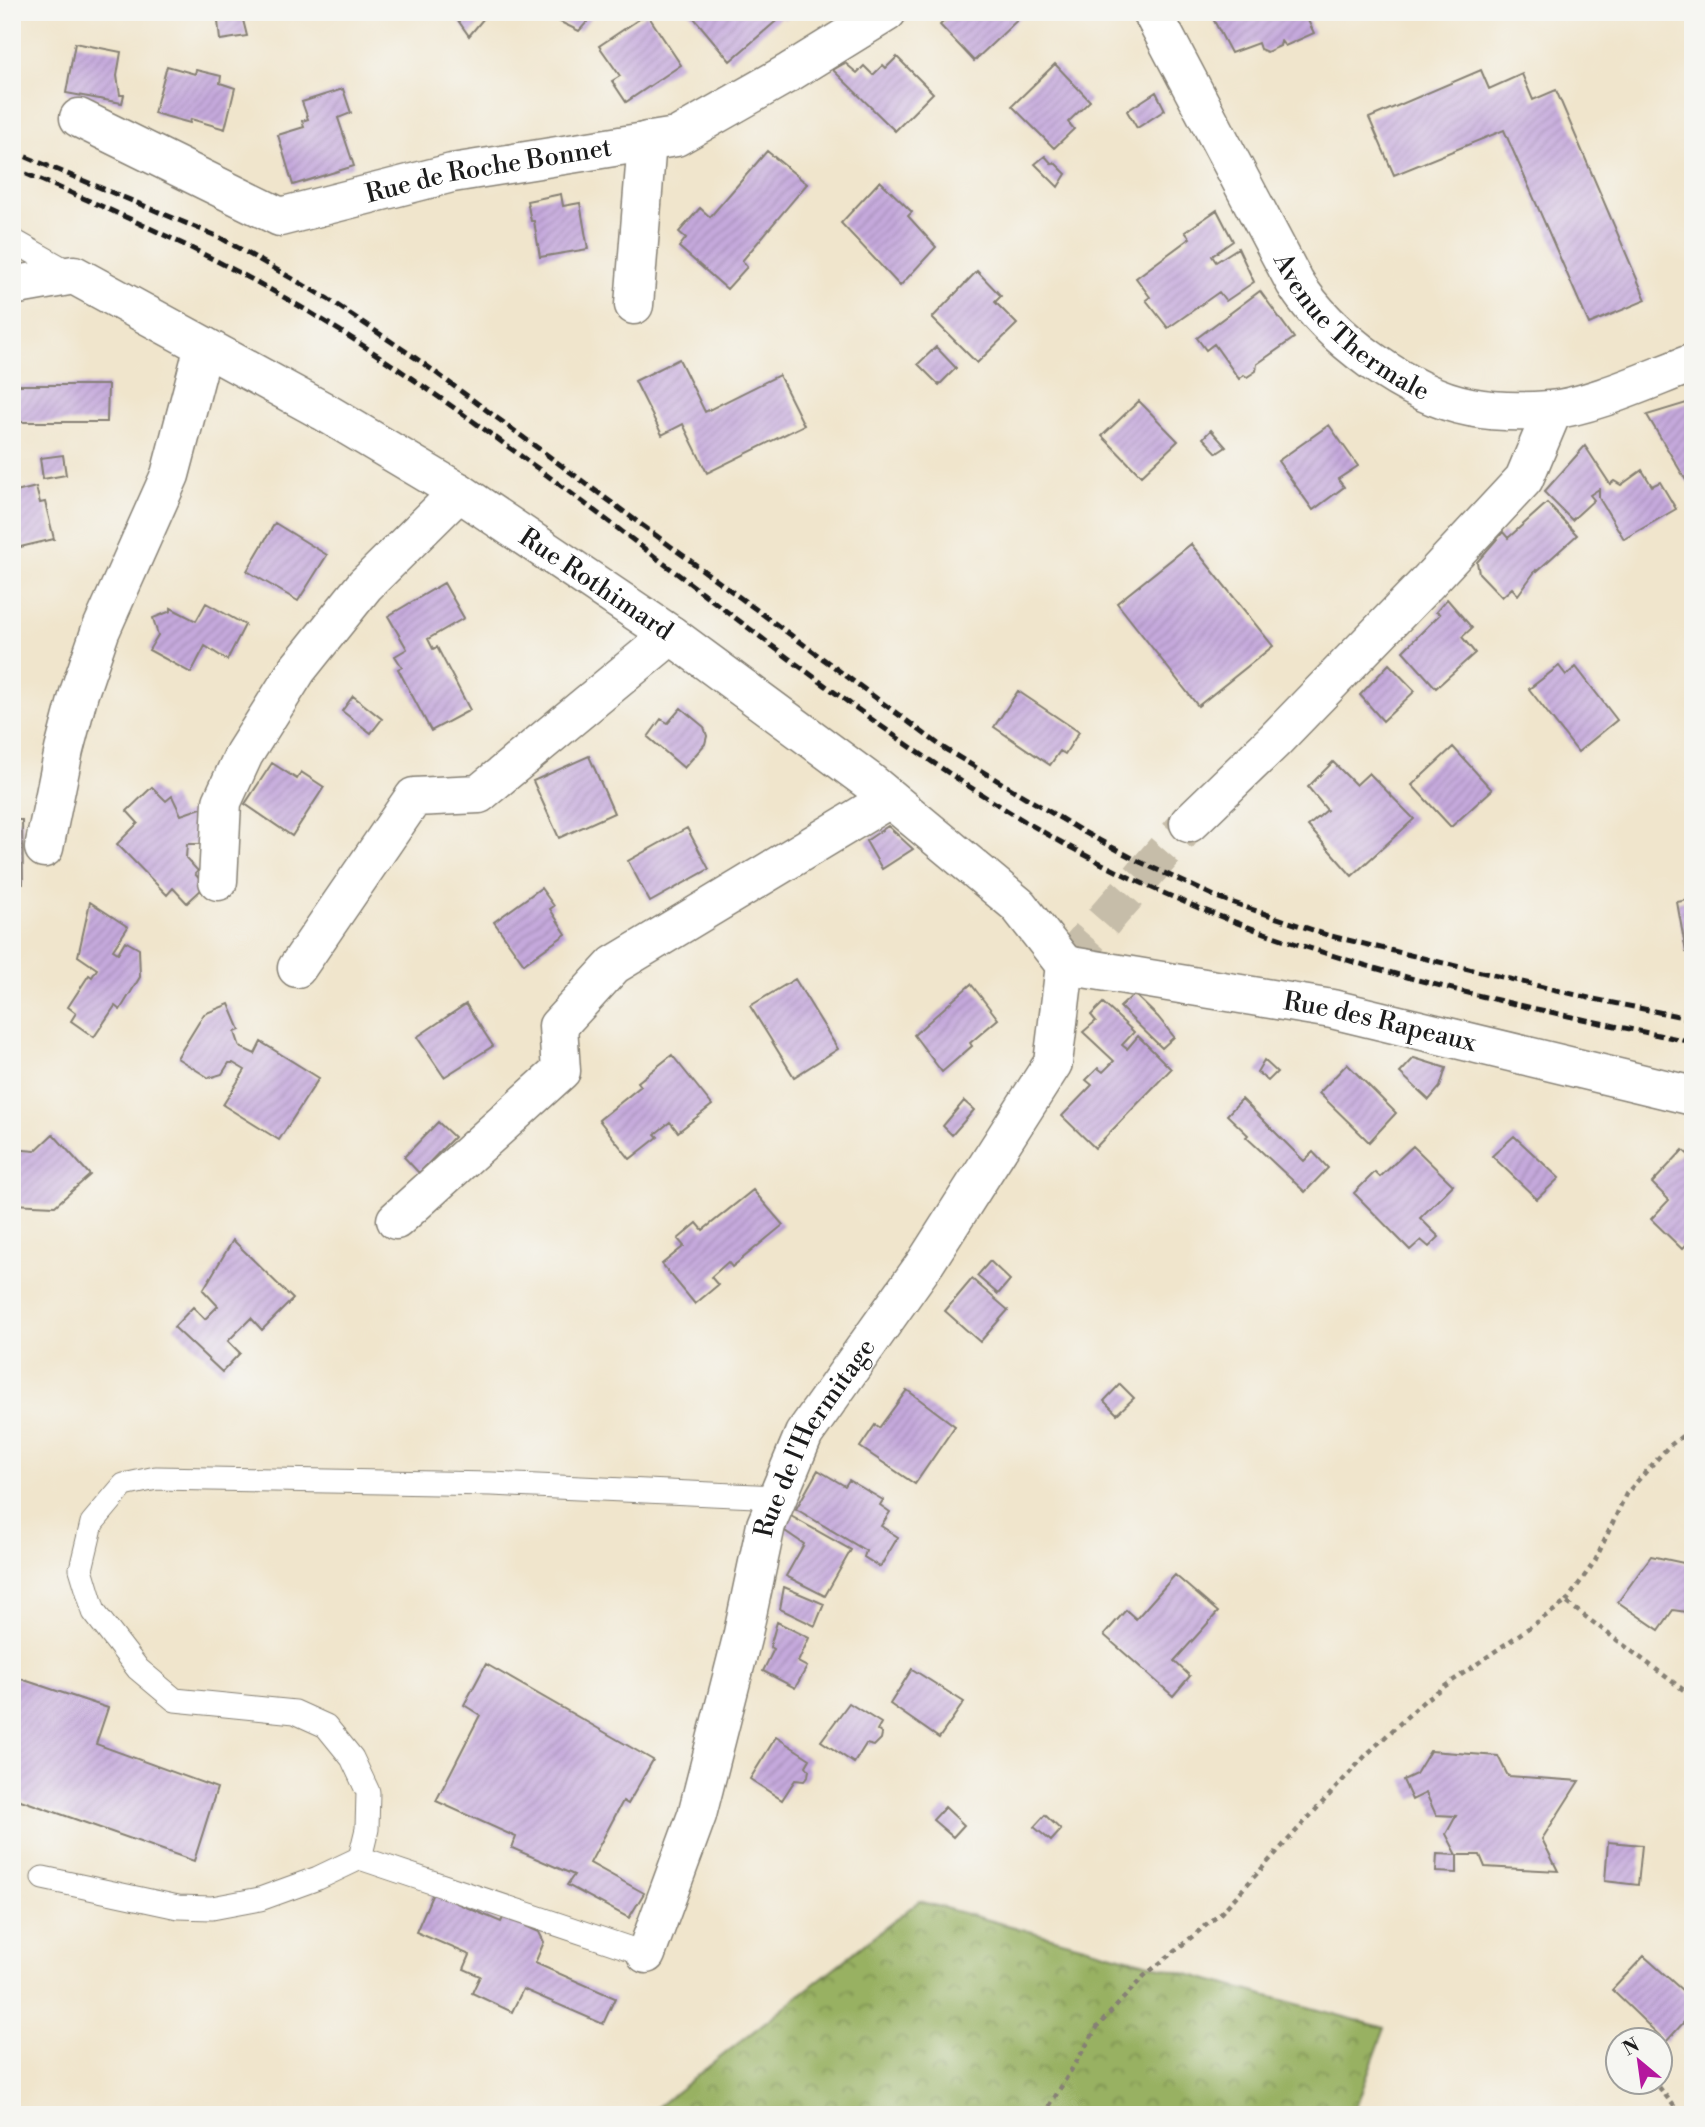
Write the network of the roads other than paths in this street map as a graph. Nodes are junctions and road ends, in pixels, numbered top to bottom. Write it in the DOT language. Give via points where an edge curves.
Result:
graph roads {
  1 [pos="887,12"];
  2 [pos="1152,12"];
  3 [pos="79,118"];
  4 [pos="647,141"];
  5 [pos="12,240"];
  6 [pos="74,275"];
  7 [pos="12,286"];
  8 [pos="635,304"];
  9 [pos="204,346"];
  10 [pos="1693,363"];
  11 [pos="1553,410"];
  12 [pos="459,492"];
  13 [pos="671,635"];
  14 [pos="889,799"];
  15 [pos="1189,823"];
  16 [pos="44,848"];
  17 [pos="218,881"];
  18 [pos="1065,965"];
  19 [pos="297,968"];
  20 [pos="1693,1097"];
  21 [pos="396,1220"];
  22 [pos="778,1497"];
  23 [pos="360,1858"];
  24 [pos="43,1878"];
  25 [pos="646,1954"];
  1 -- 4 [label="street, Rue de Roche Bonnet" via="676,137"];
  2 -- 11 [label="street, Avenue Thermale" via="1295,283 1325,323 1388,372 1441,397 1468,407"];
  3 -- 4 [label="street, Rue de Roche Bonnet" via="280,217 452,173"];
  4 -- 8 [label="street"];
  5 -- 6 [label="lane"];
  6 -- 7 [label="street"];
  6 -- 9 [label="street, Rue Rothimard"];
  9 -- 12 [label="street, Rue Rothimard"];
  9 -- 16 [label="street" via="170,475 100,632 79,693"];
  10 -- 11 [label="street, Avenue Thermale"];
  11 -- 15 [label="street" via="1524,479 1274,741"];
  12 -- 13 [label="street, Rue Rothimard"];
  12 -- 17 [label="street" via="365,585 297,670 244,754 222,802"];
  13 -- 14 [label="street, Rue Rothimard"];
  13 -- 19 [label="street" via="479,794 414,797"];
  14 -- 18 [label="street, Rue Rothimard" via="1018,905"];
  14 -- 21 [label="street" via="614,965 558,1027 561,1071"];
  18 -- 20 [label="street, Rue des Rapeaux" via="1332,1009"];
  18 -- 22 [label="street, Rue de l'Hermitage" via="1053,1063 926,1262 804,1434"];
  22 -- 23 [label="lane" via="492,1484 169,1478 124,1485 92,1524 83,1558 81,1569 94,1612 138,1669 174,1700 295,1712 326,1726 352,1758 368,1792"];
  22 -- 25 [label="street, Rue de l'Hermitage" via="766,1525 697,1815"];
  23 -- 24 [label="lane" via="260,1899 212,1908 178,1907"];
  23 -- 25 [label="lane"];
}
